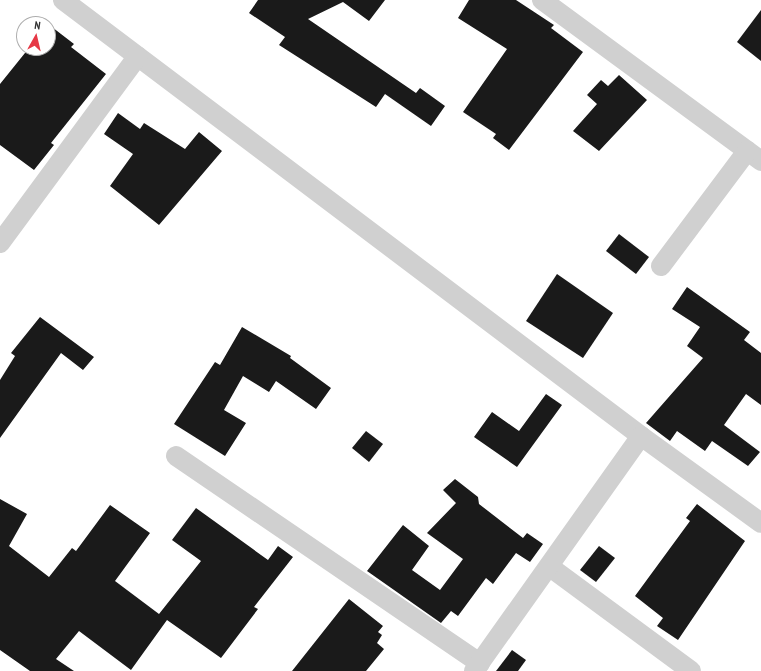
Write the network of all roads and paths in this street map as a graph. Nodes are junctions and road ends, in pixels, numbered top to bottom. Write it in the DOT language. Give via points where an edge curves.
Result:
graph roads {
  1 [pos="63,0"];
  2 [pos="542,0"];
  3 [pos="138,56"];
  4 [pos="754,156"];
  5 [pos="0,243"];
  6 [pos="661,266"];
  7 [pos="641,436"];
  8 [pos="176,456"];
  9 [pos="761,523"];
  10 [pos="550,567"];
  11 [pos="477,667"];
  12 [pos="692,671"];
  1 -- 3 [label="street"];
  2 -- 4 [label="street"];
  3 -- 5 [label="street"];
  3 -- 7 [label="street"];
  4 -- 6 [label="street"];
  7 -- 9 [label="street"];
  7 -- 10 [label="street"];
  8 -- 11 [label="street"];
  10 -- 11 [label="street"];
  10 -- 12 [label="street"];
}
